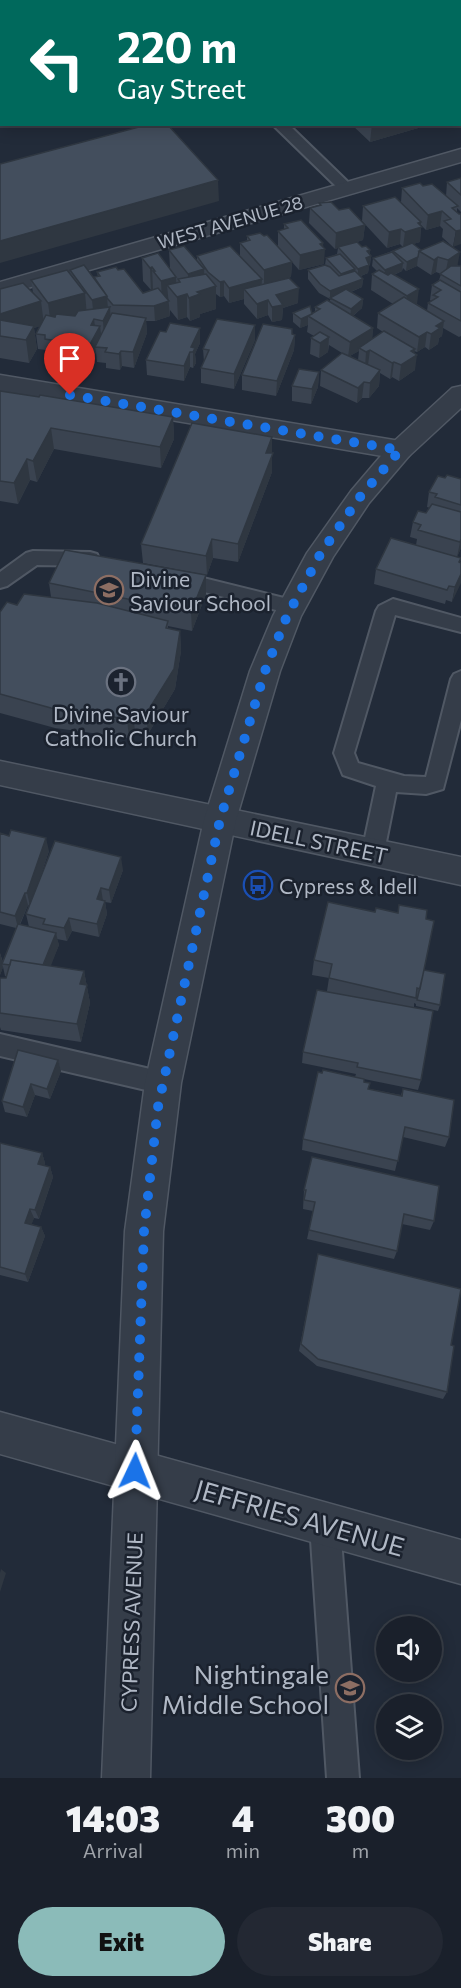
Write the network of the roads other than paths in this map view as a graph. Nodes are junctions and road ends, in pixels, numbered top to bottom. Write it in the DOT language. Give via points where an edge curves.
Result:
graph roads {
  1 [pos="281,126"];
  2 [pos="461,156"];
  3 [pos="347,189"];
  4 [pos="0,289"];
  5 [pos="0,383"];
  6 [pos="461,394"];
  7 [pos="400,450"];
  8 [pos="105,562"];
  9 [pos="159,574"];
  10 [pos="0,581"];
  11 [pos="292,607"];
  12 [pos="461,624"];
  13 [pos="461,679"];
  14 [pos="0,773"];
  15 [pos="388,781"];
  16 [pos="220,820"];
  17 [pos="373,852"];
  18 [pos="461,871"];
  19 [pos="0,1045"];
  20 [pos="163,1083"];
  21 [pos="0,1433"];
  22 [pos="135,1471"];
  23 [pos="325,1525"];
  24 [pos="461,1562"];
  25 [pos="126,1778"];
  26 [pos="343,1778"];
  1 -- 3 [label="lane"];
  2 -- 3 [label="street, WEST AVENUE 28"];
  3 -- 4 [label="street, WEST AVENUE 28"];
  5 -- 7 [label="street"];
  6 -- 7 [label="street, CYPRESS AVENUE"];
  7 -- 11 [label="street, CYPRESS AVENUE" via="360,497 321,553"];
  8 -- 10 [label="lane" via="33,558"];
  9 -- 11 [label="lane"];
  11 -- 16 [label="street, CYPRESS AVENUE" via="265,671"];
  12 -- 15 [label="lane" via="393,606 386,611 344,753 350,769"];
  13 -- 15 [label="lane" via="435,783 426,788"];
  14 -- 16 [label="street, IDELL STREET"];
  15 -- 17 [label="lane"];
  16 -- 17 [label="street, IDELL STREET"];
  16 -- 20 [label="street, CYPRESS AVENUE"];
  17 -- 18 [label="street, IDELL STREET"];
  19 -- 20 [label="lane"];
  20 -- 22 [label="street, CYPRESS AVENUE" via="144,1231"];
  21 -- 22 [label="street, JEFFRIES AVENUE"];
  22 -- 23 [label="street, JEFFRIES AVENUE"];
  22 -- 25 [label="street, CYPRESS AVENUE"];
  23 -- 24 [label="street, JEFFRIES AVENUE"];
  23 -- 26 [label="lane"];
}
